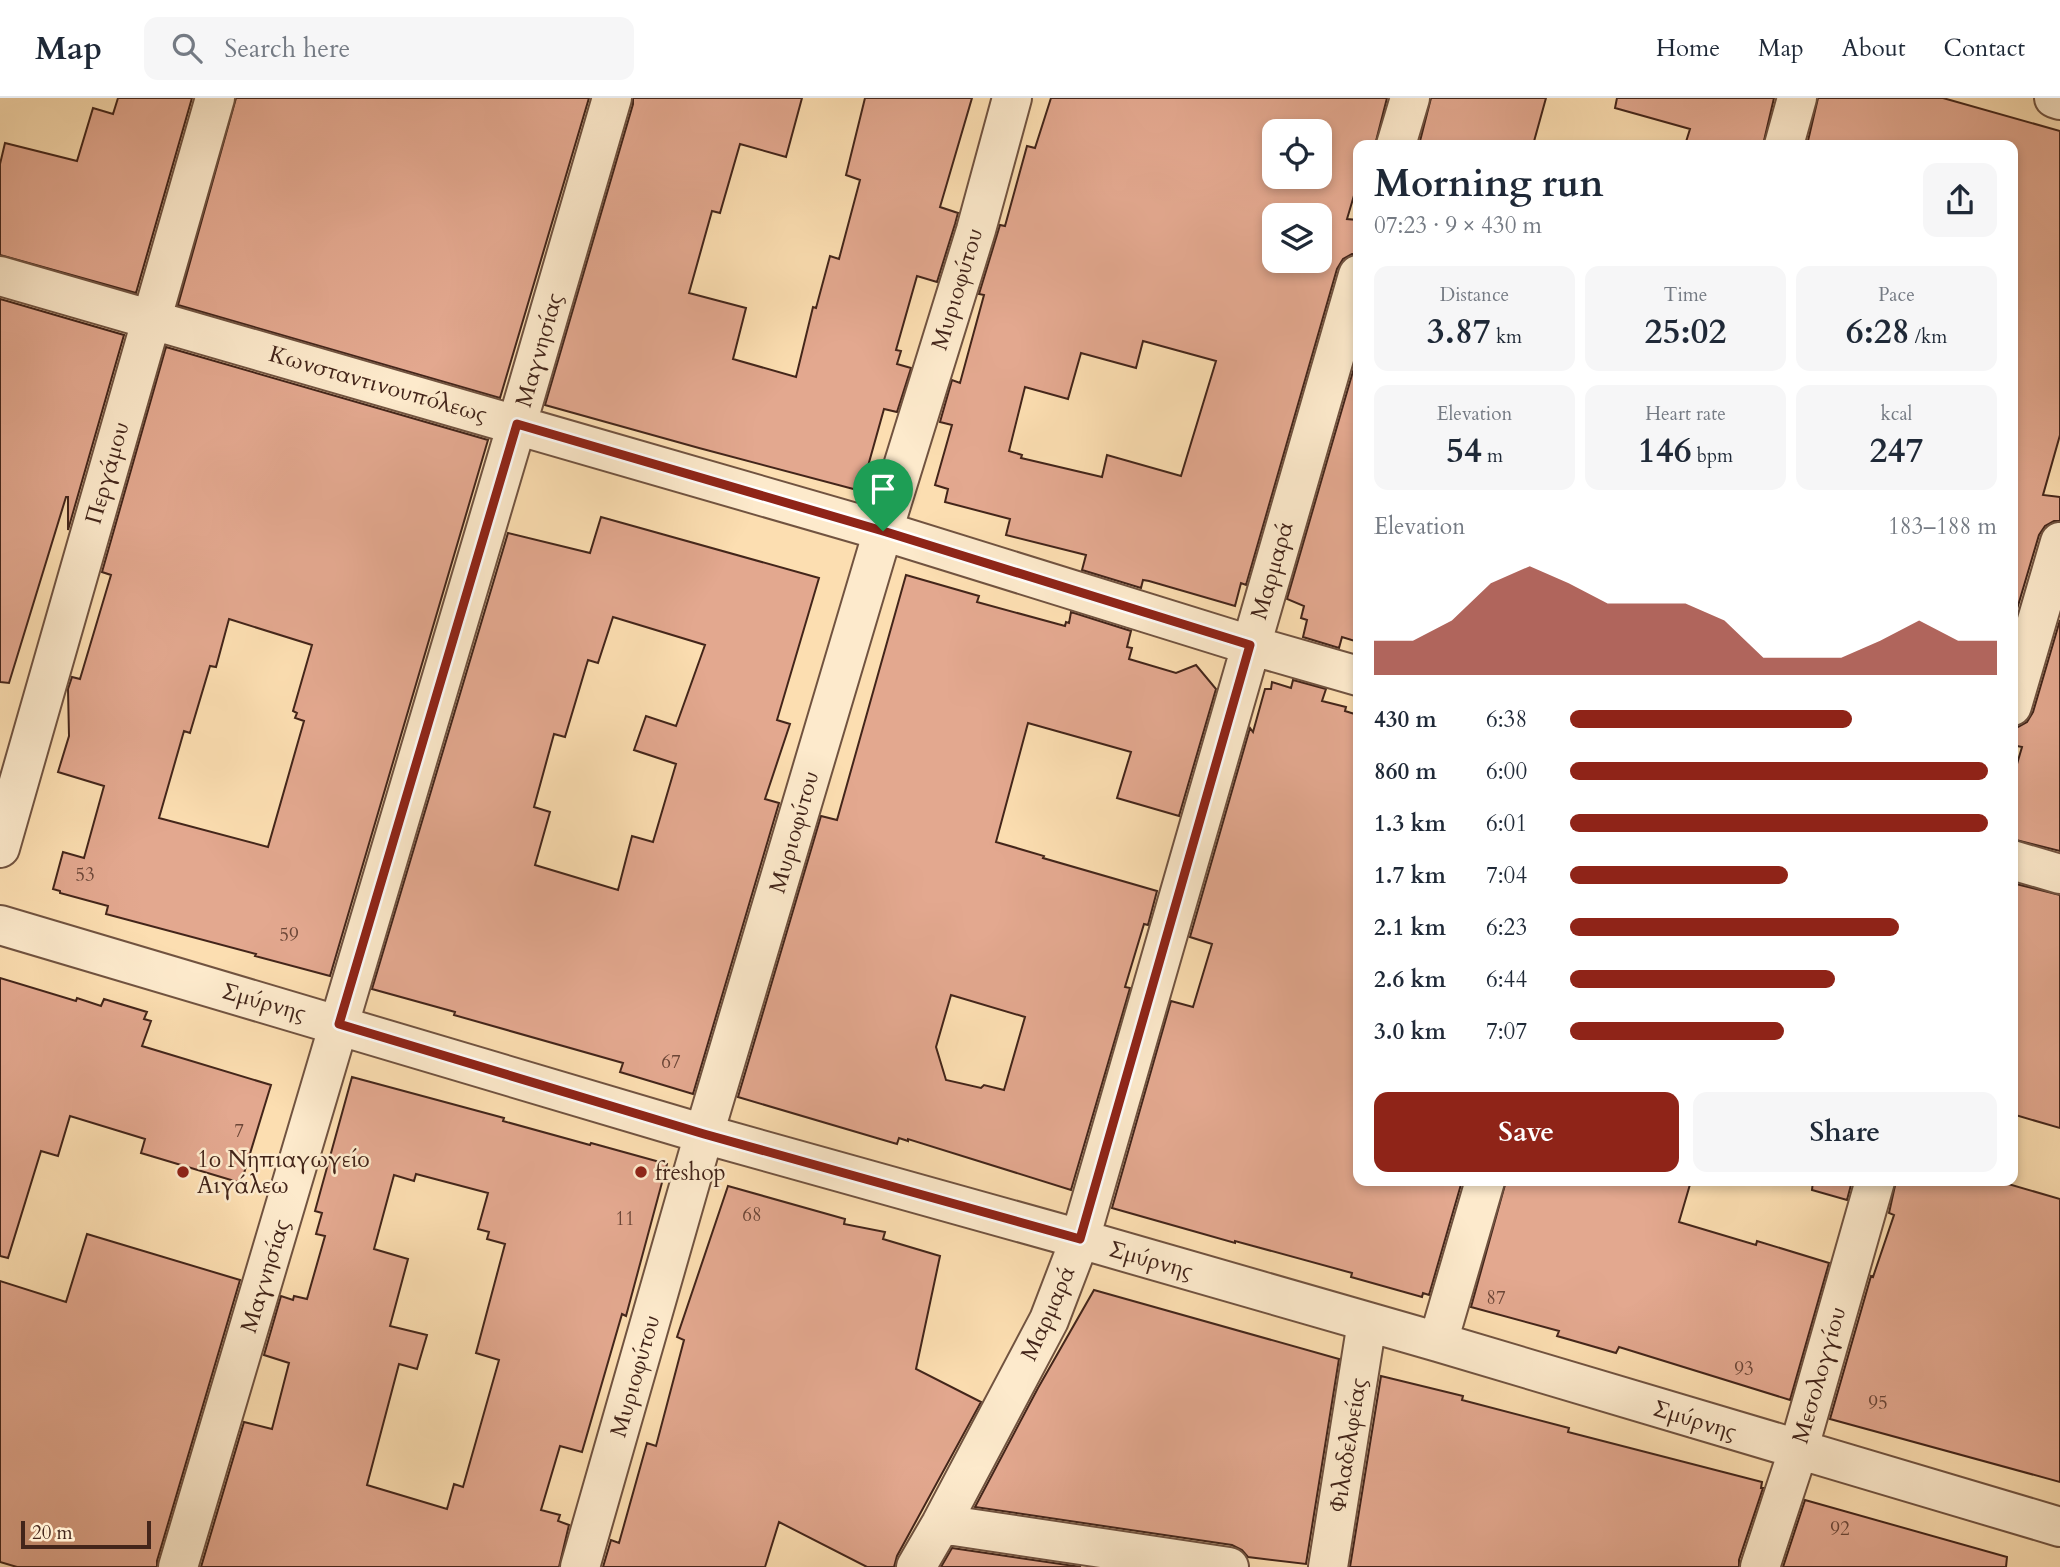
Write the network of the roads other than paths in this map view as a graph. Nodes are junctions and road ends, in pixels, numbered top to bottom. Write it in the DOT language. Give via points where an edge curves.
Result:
graph roads {
  1 [pos="215,98"];
  2 [pos="612,98"];
  3 [pos="1012,98"];
  4 [pos="1410,98"];
  5 [pos="1797,98"];
  6 [pos="2054,98"];
  7 [pos="2060,100"];
  8 [pos="1397,140"];
  9 [pos="1785,140"];
  10 [pos="0,276"];
  11 [pos="1353,292"];
  12 [pos="150,319"];
  13 [pos="517,424"];
  14 [pos="883,531"];
  15 [pos="2060,542"];
  16 [pos="1250,645"];
  17 [pos="1353,675"];
  18 [pos="2018,686"];
  19 [pos="0,848"];
  20 [pos="2018,862"];
  21 [pos="2060,874"];
  22 [pos="0,925"];
  23 [pos="339,1024"];
  24 [pos="704,1134"];
  25 [pos="1484,1186"];
  26 [pos="1874,1186"];
  27 [pos="1080,1239"];
  28 [pos="1367,1322"];
  29 [pos="1438,1342"];
  30 [pos="1798,1451"];
  31 [pos="941,1524"];
  32 [pos="2060,1527"];
  33 [pos="178,1567"];
  34 [pos="580,1567"];
  35 [pos="916,1567"];
  36 [pos="1229,1567"];
  37 [pos="1328,1567"];
  38 [pos="1760,1567"];
  1 -- 12 [label="street, Περγάμου"];
  2 -- 13 [label="street, Μαγνησίας"];
  3 -- 14 [label="street, Μυριοφύτου"];
  4 -- 8 [label="street"];
  5 -- 9 [label="street"];
  6 -- 7 [label="street"];
  10 -- 12 [label="street, Κωνσταντινουπόλεως"];
  11 -- 16 [label="street, Μαρμαρά"];
  12 -- 13 [label="street, Κωνσταντινουπόλεως"];
  12 -- 19 [label="street, Περγάμου"];
  13 -- 14 [label="street, Κωνσταντινουπόλεως"];
  13 -- 23 [label="street, Μαγνησίας"];
  14 -- 16 [label="street, Κωνσταντινουπόλεως"];
  14 -- 24 [label="street, Μυριοφύτου"];
  15 -- 18 [label="street"];
  16 -- 17 [label="street, Κωνσταντινουπόλεως"];
  16 -- 27 [label="street, Μαρμαρά"];
  20 -- 21 [label="street"];
  22 -- 23 [label="street, Σμύρνης"];
  23 -- 24 [label="street, Σμύρνης"];
  23 -- 33 [label="street, Μαγνησίας"];
  24 -- 27 [label="street, Σμύρνης"];
  24 -- 34 [label="street, Μυριοφύτου"];
  25 -- 29 [label="street"];
  26 -- 30 [label="street, Μεσολογγίου"];
  27 -- 28 [label="street, Σμύρνης"];
  27 -- 31 [label="street, Μαρμαρά" via="1049,1320"];
  28 -- 29 [label="street, Σμύρνης"];
  28 -- 37 [label="street, Φιλαδελφείας"];
  29 -- 30 [label="street, Σμύρνης"];
  30 -- 32 [label="street, Σμύρνης"];
  30 -- 38 [label="street, Μεσολογγίου"];
  31 -- 35 [label="street, Μαρμαρά"];
  31 -- 36 [label="street"];
}
